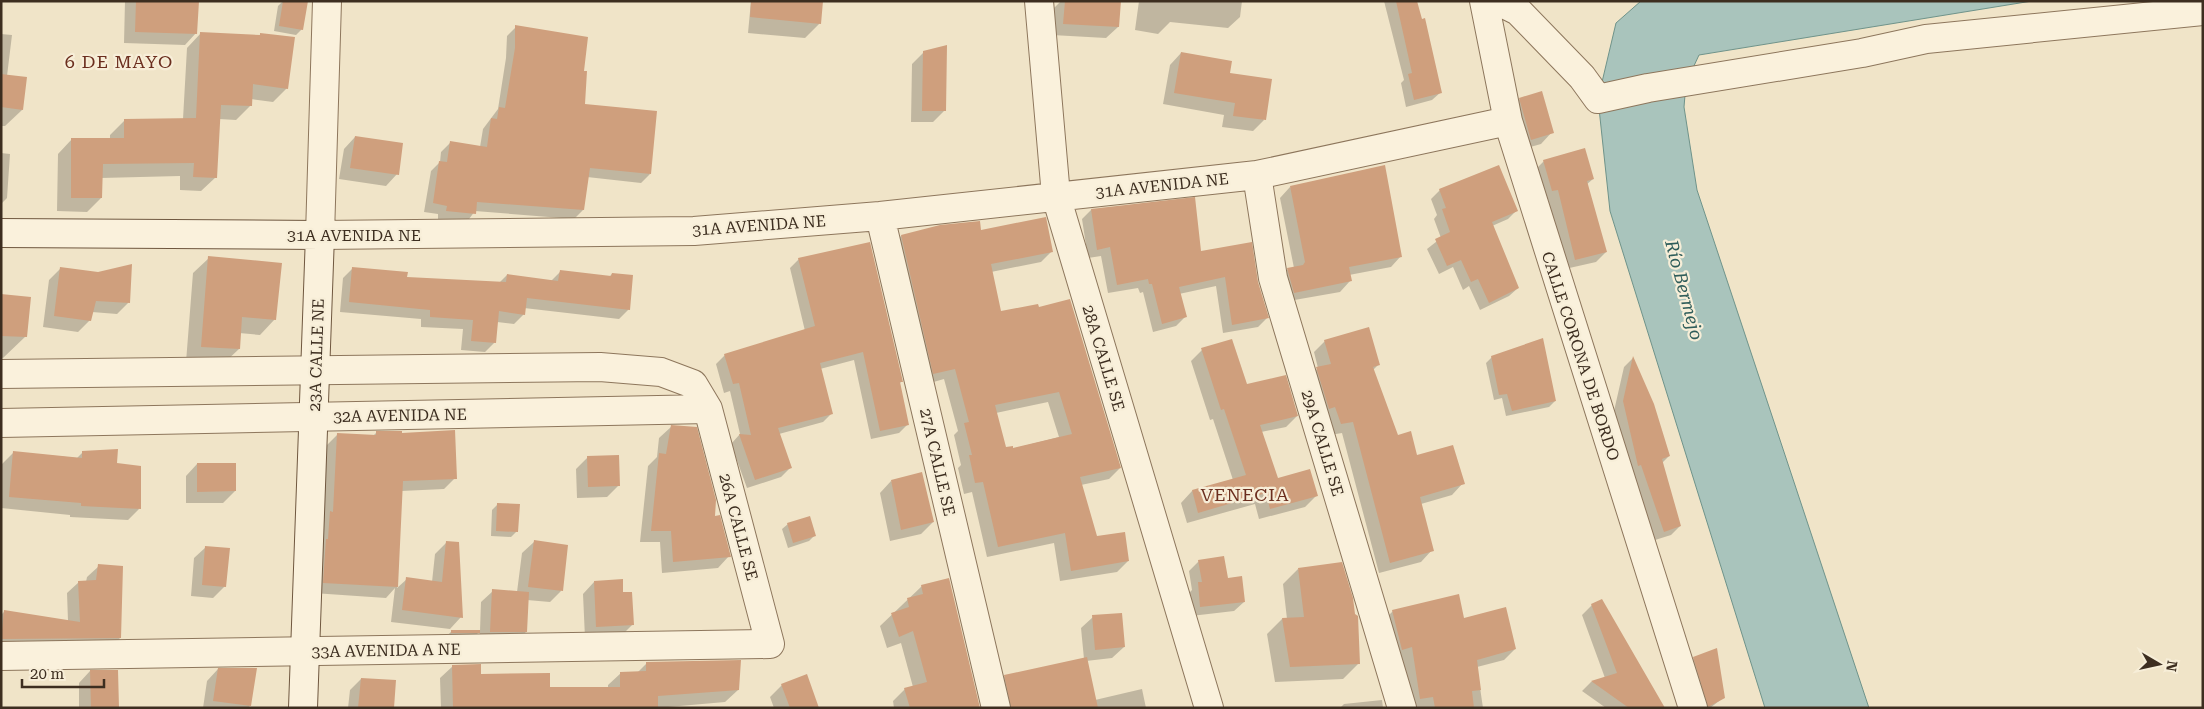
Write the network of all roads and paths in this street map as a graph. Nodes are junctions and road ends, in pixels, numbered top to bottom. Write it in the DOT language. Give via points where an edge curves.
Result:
graph roads {
  1 [pos="327,1"];
  2 [pos="1039,1"];
  3 [pos="1484,1"];
  4 [pos="1498,1"];
  5 [pos="2203,11"];
  6 [pos="1508,121"];
  7 [pos="1257,175"];
  8 [pos="1056,196"];
  9 [pos="880,216"];
  10 [pos="1,233"];
  11 [pos="320,236"];
  12 [pos="1,374"];
  13 [pos="708,409"];
  14 [pos="314,417"];
  15 [pos="1,424"];
  16 [pos="770,644"];
  17 [pos="305,651"];
  18 [pos="1,656"];
  19 [pos="303,708"];
  20 [pos="996,708"];
  21 [pos="1209,708"];
  22 [pos="1402,708"];
  23 [pos="1693,708"];
  1 -- 11 [label="street, 23A CALLE NE"];
  2 -- 8 [label="street, 28A CALLE SE"];
  3 -- 6 [label="street, CALLE CORONA DE BORDO"];
  4 -- 5 [label="street" via="1518,11 1582,77 1598,99 1926,39"];
  6 -- 7 [label="street, 31A AVENIDA NE"];
  6 -- 23 [label="street, CALLE CORONA DE BORDO"];
  7 -- 8 [label="street, 31A AVENIDA NE"];
  7 -- 22 [label="street, 29A CALLE SE" via="1273,278"];
  8 -- 9 [label="street, 31A AVENIDA NE"];
  8 -- 21 [label="street, 28A CALLE SE"];
  9 -- 11 [label="street, 31A AVENIDA NE" via="694,231"];
  9 -- 20 [label="street, 27A CALLE SE"];
  10 -- 11 [label="street, 31A AVENIDA NE"];
  11 -- 14 [label="street, 23A CALLE NE"];
  12 -- 13 [label="street, 26A CALLE SE" via="600,366 661,372 693,384"];
  13 -- 14 [label="street, 32A AVENIDA NE"];
  13 -- 16 [label="street, 26A CALLE SE"];
  14 -- 15 [label="street, 32A AVENIDA NE"];
  14 -- 17 [label="street, 23A CALLE NE"];
  16 -- 17 [label="street, 33A AVENIDA A NE"];
  17 -- 18 [label="street, 33A AVENIDA A NE"];
  17 -- 19 [label="street, 23A CALLE NE"];
}
